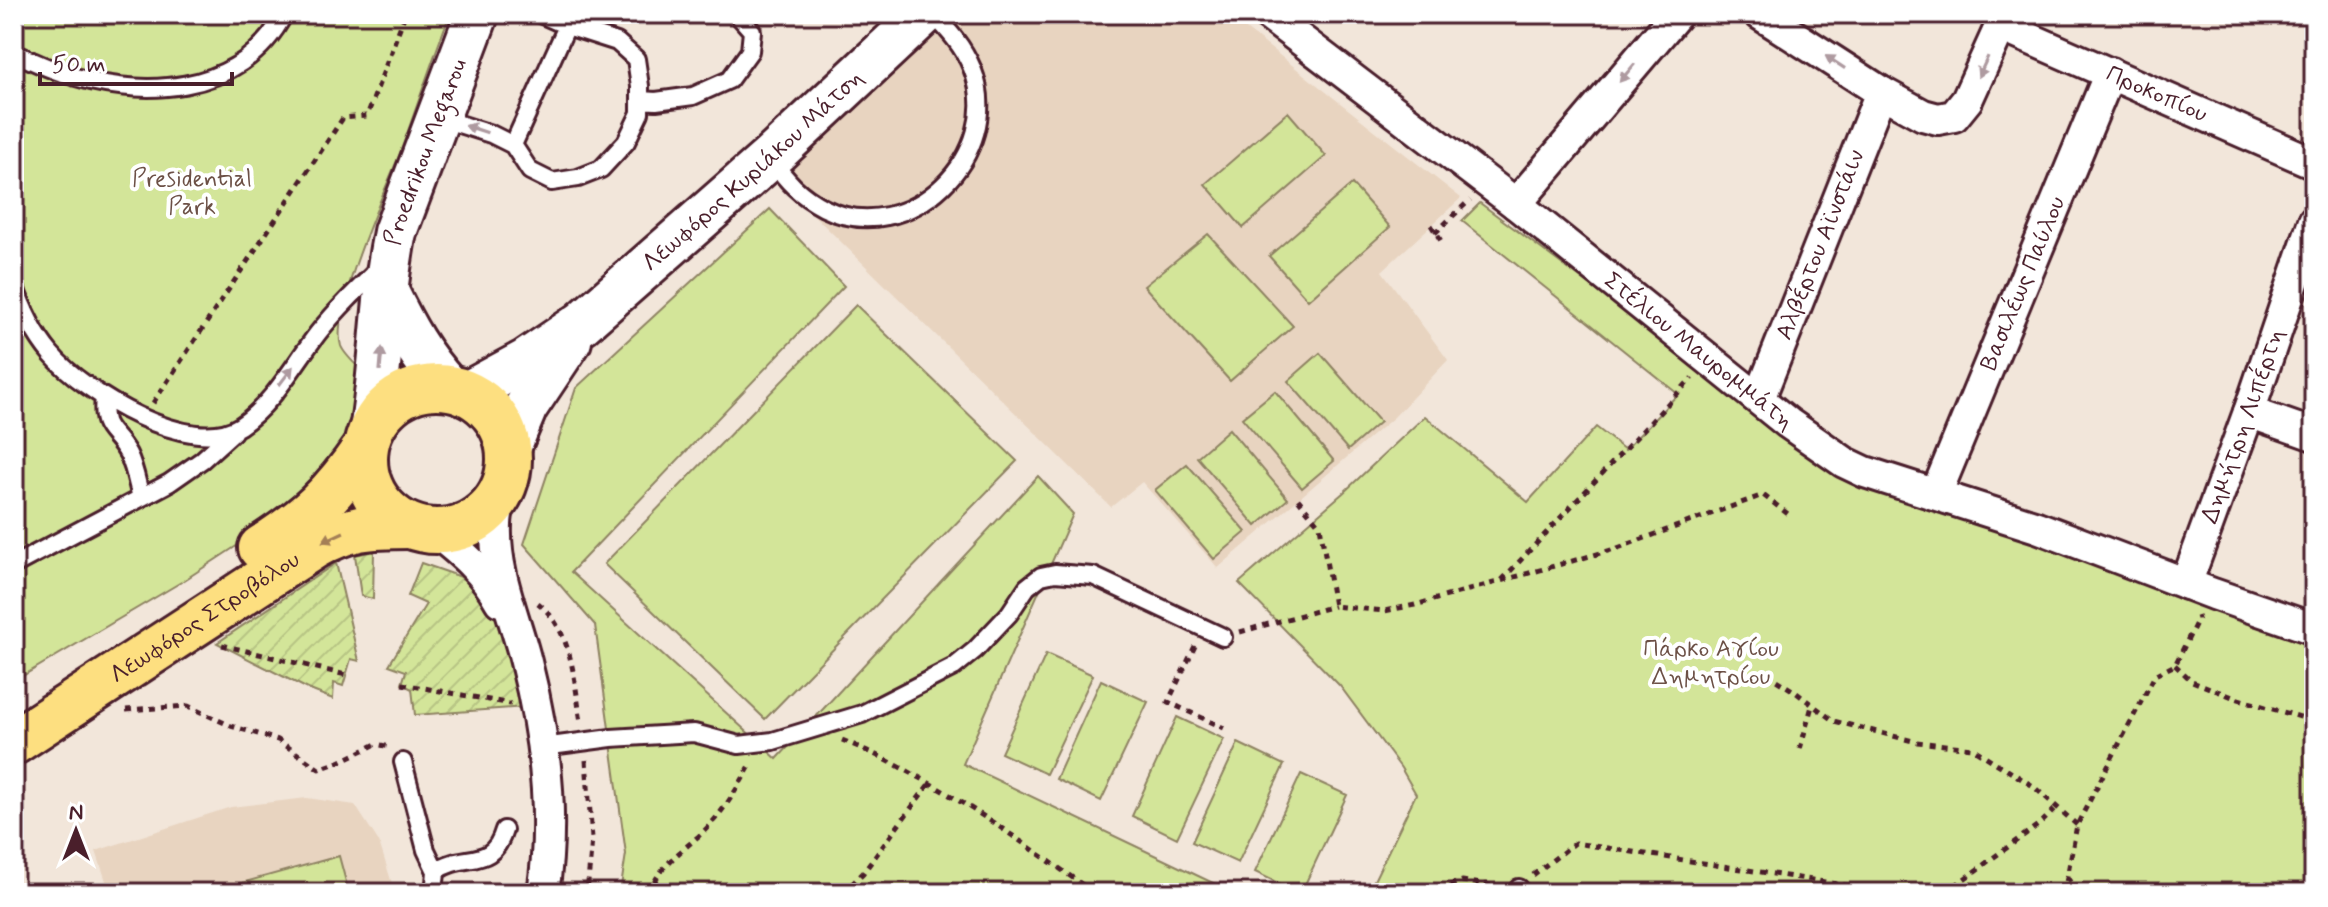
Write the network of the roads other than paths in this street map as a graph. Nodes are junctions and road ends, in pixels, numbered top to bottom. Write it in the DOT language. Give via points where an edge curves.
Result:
graph roads {
  1 [pos="284,14"];
  2 [pos="477,14"];
  3 [pos="540,14"];
  4 [pos="737,14"];
  5 [pos="924,14"];
  6 [pos="933,14"];
  7 [pos="1267,14"];
  8 [pos="1677,14"];
  9 [pos="1760,14"];
  10 [pos="2003,20"];
  11 [pos="567,26"];
  12 [pos="14,53"];
  13 [pos="2110,73"];
  14 [pos="1881,92"];
  15 [pos="640,100"];
  16 [pos="437,117"];
  17 [pos="513,145"];
  18 [pos="770,158"];
  19 [pos="2314,163"];
  20 [pos="1516,204"];
  21 [pos="2314,221"];
  22 [pos="388,274"];
  23 [pos="14,284"];
  24 [pos="582,323"];
  25 [pos="457,390"];
  26 [pos="104,397"];
  27 [pos="1759,399"];
  28 [pos="2249,412"];
  29 [pos="241,426"];
  30 [pos="2314,435"];
  31 [pos="368,437"];
  32 [pos="509,448"];
  33 [pos="1936,494"];
  34 [pos="500,495"];
  35 [pos="141,498"];
  36 [pos="422,528"];
  37 [pos="14,565"];
  38 [pos="2186,584"];
  39 [pos="2314,629"];
  40 [pos="518,635"];
  41 [pos="1223,637"];
  42 [pos="14,710"];
  43 [pos="14,742"];
  44 [pos="543,747"];
  45 [pos="403,762"];
  46 [pos="504,830"];
  47 [pos="436,871"];
  48 [pos="436,893"];
  49 [pos="543,893"];
  1 -- 12 [label="lane" via="253,56 213,77 176,87 100,83"];
  2 -- 16 [label="main road, Proedrikou Megarou"];
  3 -- 11 [label="lane"];
  4 -- 15 [label="lane" via="752,31 750,51 729,80 693,96"];
  5 -- 18 [label="main road, Λεωφόρος Κυριάκου Μάτση"];
  6 -- 18 [label="lane" via="957,39 973,71 979,102 975,134 963,164 942,189 893,214 856,216 825,208 793,188"];
  7 -- 20 [label="street, Στέλιου Μαυρομμάτη"];
  8 -- 20 [label="street, one-way"];
  14 -- 9 [label="street, one-way"];
  10 -- 13 [label="street, Προκοπίου"];
  10 -- 14 [label="street, one-way" via="1967,100 1954,116 1923,115"];
  11 -- 15 [label="lane" via="617,42 636,59"];
  11 -- 17 [label="lane"];
  13 -- 19 [label="street, Προκοπίου"];
  13 -- 33 [label="street, Βασιλέως Παύλου"];
  14 -- 27 [label="street, Αλβέρτου Αϊνστάιν"];
  15 -- 17 [label="lane" via="640,113 626,142 601,169 578,178 552,182 530,171"];
  17 -- 16 [label="lane, one-way"];
  16 -- 22 [label="main road, Proedrikou Megarou" via="403,207"];
  18 -- 24 [label="main road, Λεωφόρος Κυριάκου Μάτση"];
  20 -- 27 [label="street, Στέλιου Μαυρομμάτη"];
  21 -- 28 [label="street, Δημήτρη Λιπέρτη"];
  22 -- 25 [label="main road" via="415,347"];
  29 -- 22 [label="lane, one-way" via="270,398 338,309"];
  31 -- 22 [label="main road, Proedrikou Megarou, one-way"];
  23 -- 26 [label="lane" via="52,355"];
  24 -- 25 [label="main road, Λεωφόρος Κυριάκου Μάτση" via="526,361"];
  24 -- 32 [label="main road, Λεωφόρος Κυριάκου Μάτση" via="526,407"];
  25 -- 31 [label="main road" via="431,386 400,396 387,406"];
  25 -- 32 [label="main road" via="491,409"];
  26 -- 29 [label="lane" via="191,433 225,434"];
  26 -- 35 [label="lane" via="107,429 127,452"];
  27 -- 33 [label="street, Στέλιου Μαυρομμάτη" via="1844,462"];
  28 -- 30 [label="street"];
  28 -- 38 [label="street, Δημήτρη Λιπέρτη"];
  29 -- 35 [label="lane" via="202,460"];
  31 -- 36 [label="main road" via="364,462 370,488 386,511"];
  31 -- 42 [label="main road, Λεωφόρος Στροβόλου" via="333,492 292,528"];
  32 -- 34 [label="main road"];
  33 -- 38 [label="street, Στέλιου Μαυρομμάτη"];
  34 -- 36 [label="main road" via="472,522"];
  34 -- 40 [label="street" via="497,553"];
  35 -- 37 [label="lane"];
  36 -- 40 [label="street" via="477,567"];
  36 -- 43 [label="main road, Λεωφόρος Στροβόλου, one-way" via="357,528 335,535"];
  38 -- 39 [label="street, Στέλιου Μαυρομμάτη"];
  40 -- 44 [label="street"];
  41 -- 44 [label="lane" via="1114,584 1093,576 1055,573 1027,587 1009,614 954,667 862,714 773,741 739,745 694,733"];
  44 -- 49 [label="street" via="549,828"];
  45 -- 47 [label="lane"];
  46 -- 47 [label="lane" via="500,846 488,856 446,863"];
  47 -- 48 [label="lane"];
}
